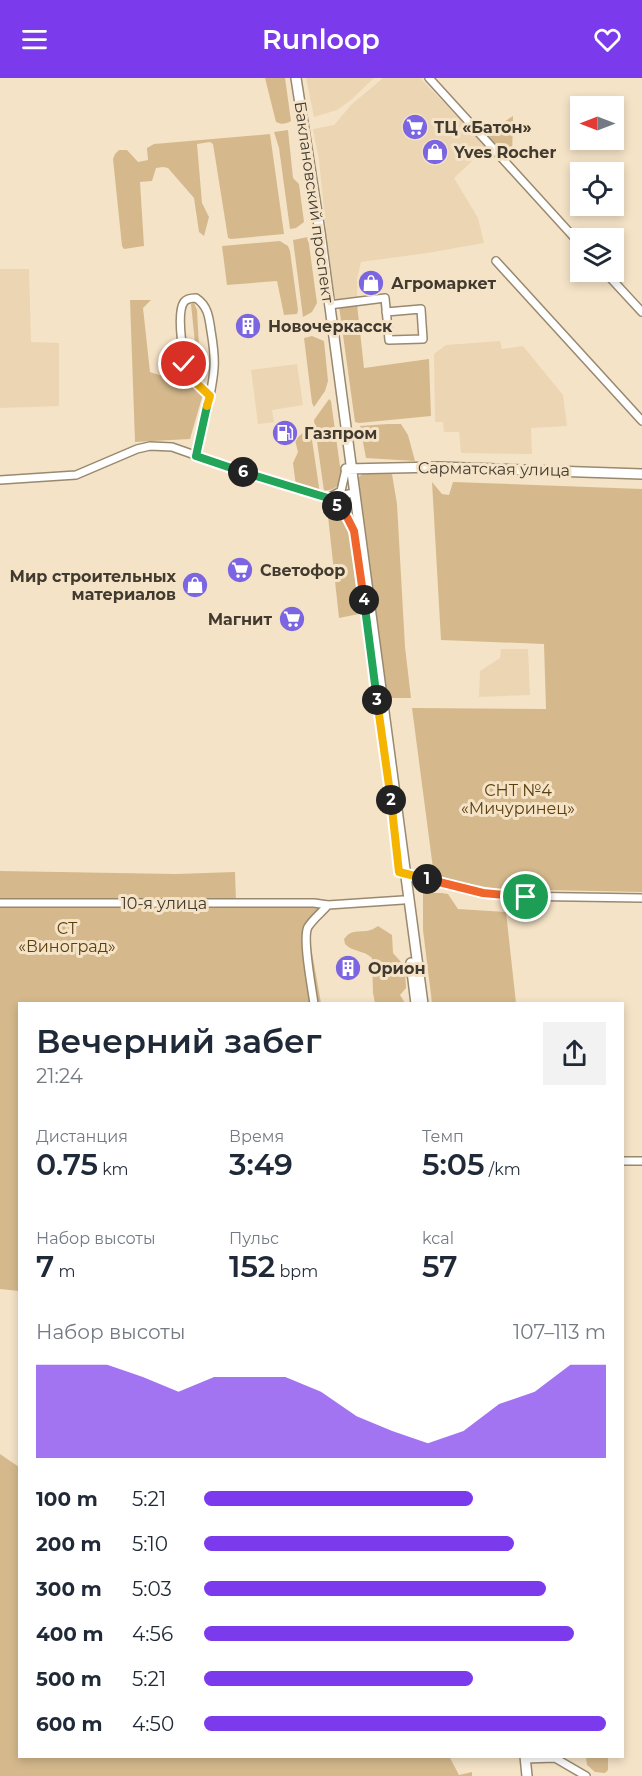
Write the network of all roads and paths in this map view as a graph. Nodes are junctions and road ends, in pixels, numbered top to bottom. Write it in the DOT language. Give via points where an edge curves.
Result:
graph roads {
  1 [pos="290,78"];
  2 [pos="296,78"];
  3 [pos="429,78"];
  4 [pos="301,127"];
  5 [pos="570,233"];
  6 [pos="496,261"];
  7 [pos="614,282"];
  8 [pos="329,305"];
  9 [pos="386,312"];
  10 [pos="642,312"];
  11 [pos="210,396"];
  12 [pos="642,421"];
  13 [pos="196,456"];
  14 [pos="348,468"];
  15 [pos="642,474"];
  16 [pos="0,480"];
  17 [pos="352,494"];
  18 [pos="328,498"];
  19 [pos="354,531"];
  20 [pos="402,873"];
  21 [pos="642,898"];
  22 [pos="403,900"];
  23 [pos="0,903"];
  24 [pos="328,905"];
  25 [pos="314,1002"];
  26 [pos="416,1002"];
  27 [pos="423,1002"];
  28 [pos="624,1161"];
  29 [pos="642,1161"];
  30 [pos="524,1758"];
  31 [pos="555,1758"];
  32 [pos="526,1775"];
  33 [pos="586,1776"];
  1 -- 4 [label="main road, Баклановский проспект"];
  2 -- 4 [label="main road, Баклановский проспект"];
  3 -- 5 [label="street"];
  4 -- 8 [label="main road, Баклановский проспект"];
  4 -- 14 [label="main road, Баклановский проспект"];
  6 -- 12 [label="street"];
  7 -- 10 [label="street"];
  8 -- 9 [label="street" via="385,298"];
  8 -- 14 [label="main road, Баклановский проспект"];
  9 -- 9 [label="street" via="389,340 423,339 421,309"];
  11 -- 11 [label="street" via="214,366 207,309 196,298 188,299 181,310 184,364 190,377"];
  11 -- 13 [label="street"];
  13 -- 16 [label="street" via="172,447 150,446 76,476"];
  13 -- 18 [label="street"];
  14 -- 15 [label="main road, Сарматская улица"];
  14 -- 17 [label="main road, Баклановский проспект"];
  14 -- 18 [label="street" via="341,490"];
  17 -- 18 [label="street"];
  17 -- 19 [label="main road, Баклановский проспект"];
  17 -- 20 [label="main road, Баклановский проспект" via="396,797"];
  18 -- 19 [label="street" via="347,517"];
  19 -- 20 [label="main road, Баклановский проспект"];
  20 -- 21 [label="street" via="504,896"];
  20 -- 22 [label="main road, Баклановский проспект"];
  20 -- 27 [label="main road, Баклановский проспект"];
  22 -- 24 [label="street, 10-я улица"];
  22 -- 26 [label="main road, Баклановский проспект"];
  23 -- 24 [label="street, 10-я улица"];
  24 -- 25 [label="street" via="307,929 305,953"];
  28 -- 29 [label="street"];
  30 -- 32 [label="main road"];
  31 -- 33 [label="street"];
}
